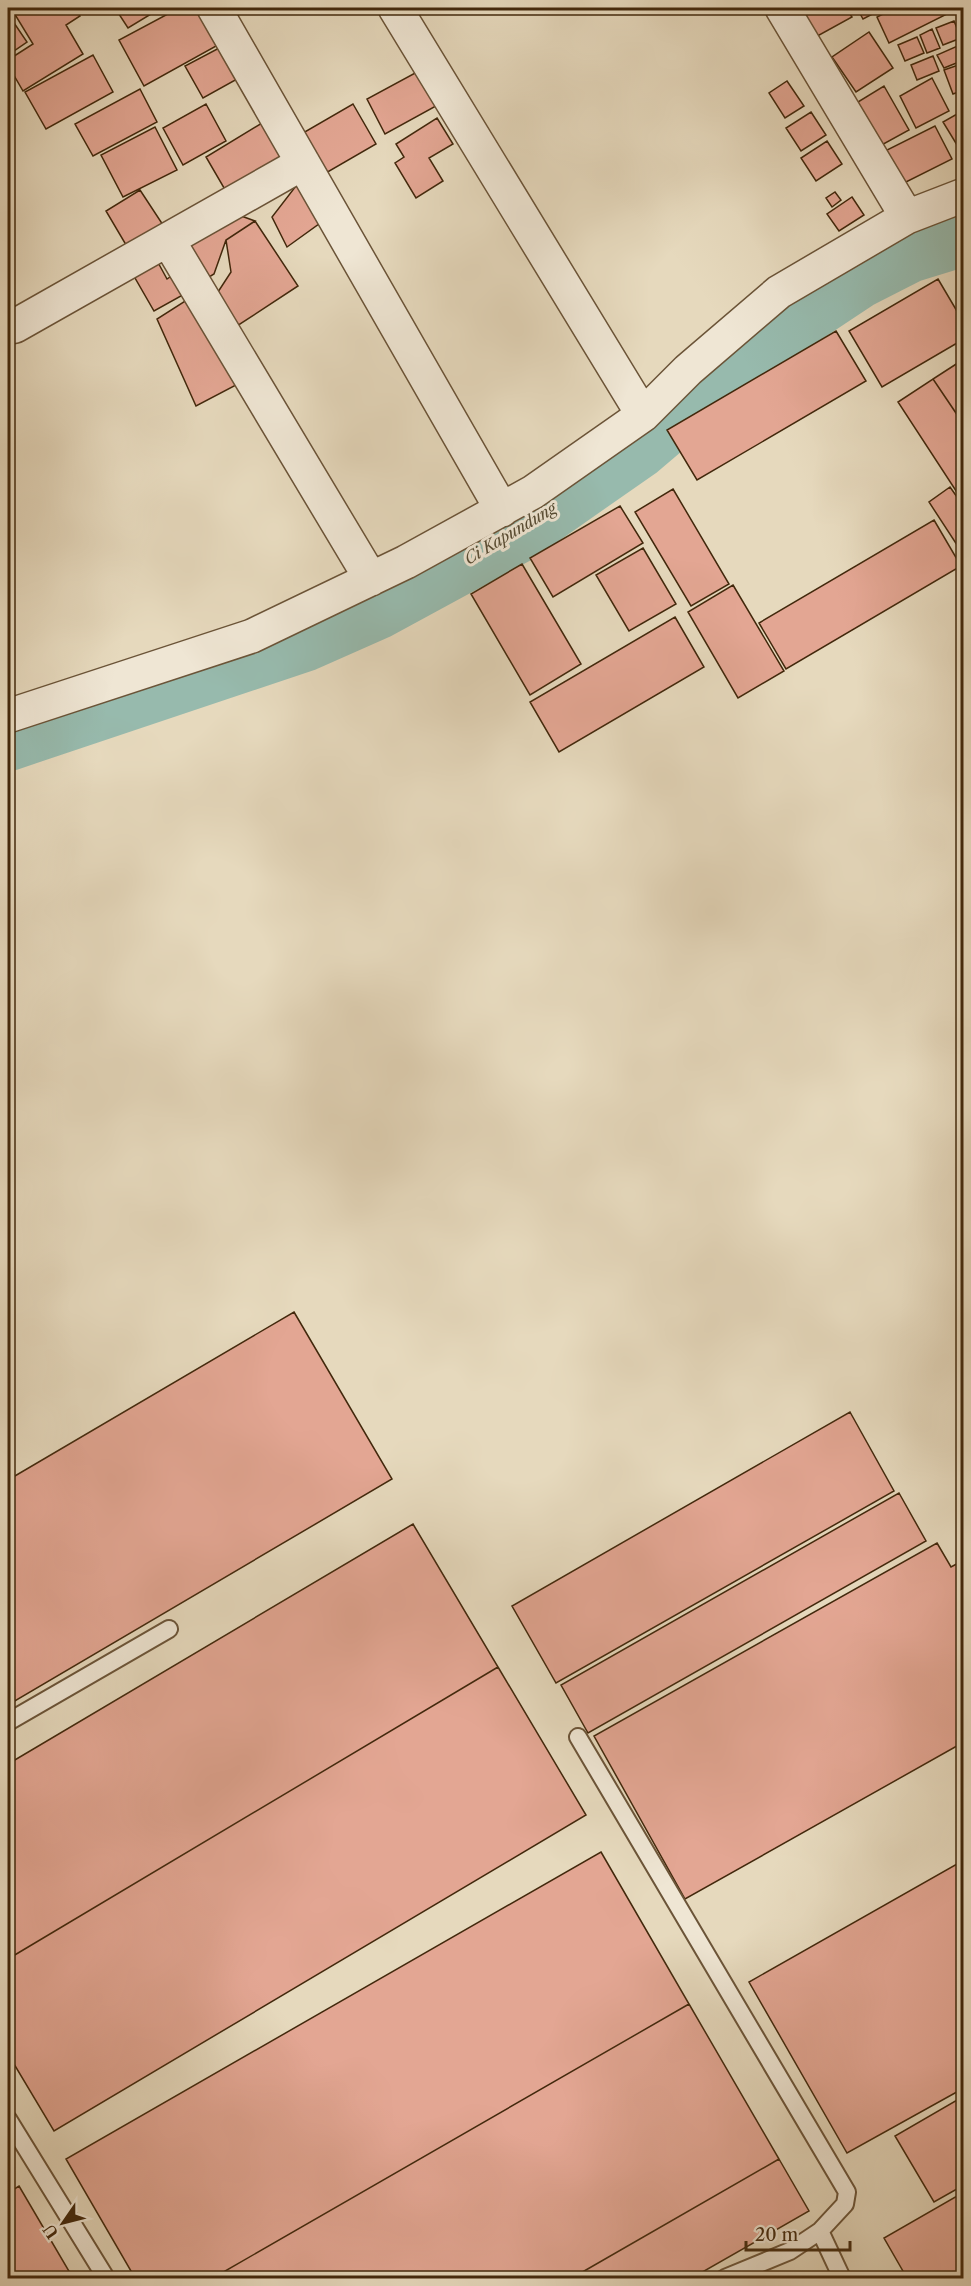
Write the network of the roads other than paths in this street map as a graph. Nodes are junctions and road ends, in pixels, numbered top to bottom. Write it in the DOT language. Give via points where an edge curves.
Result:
graph roads {
  1 [pos="214,8"];
  2 [pos="395,8"];
  3 [pos="792,12"];
  4 [pos="303,163"];
  5 [pos="963,195"];
  6 [pos="907,217"];
  7 [pos="168,240"];
  8 [pos="8,323"];
  9 [pos="643,415"];
  10 [pos="502,510"];
  11 [pos="370,579"];
  12 [pos="8,716"];
  13 [pos="169,1629"];
  14 [pos="8,1722"];
  15 [pos="578,1737"];
  16 [pos="8,2119"];
  17 [pos="819,2231"];
  18 [pos="106,2278"];
  19 [pos="725,2278"];
  20 [pos="842,2278"];
  1 -- 4 [label="street"];
  2 -- 9 [label="street"];
  3 -- 6 [label="street"];
  4 -- 7 [label="street"];
  4 -- 10 [label="street"];
  5 -- 6 [label="street"];
  6 -- 9 [label="street" via="779,292 688,370"];
  7 -- 8 [label="street" via="15,326"];
  7 -- 11 [label="street"];
  9 -- 10 [label="street"];
  10 -- 11 [label="street"];
  11 -- 12 [label="street" via="252,636"];
  13 -- 14 [label="lane"];
  15 -- 17 [label="lane" via="847,2192 845,2204"];
  16 -- 18 [label="lane"];
  17 -- 19 [label="lane" via="790,2252"];
  17 -- 20 [label="lane"];
}
